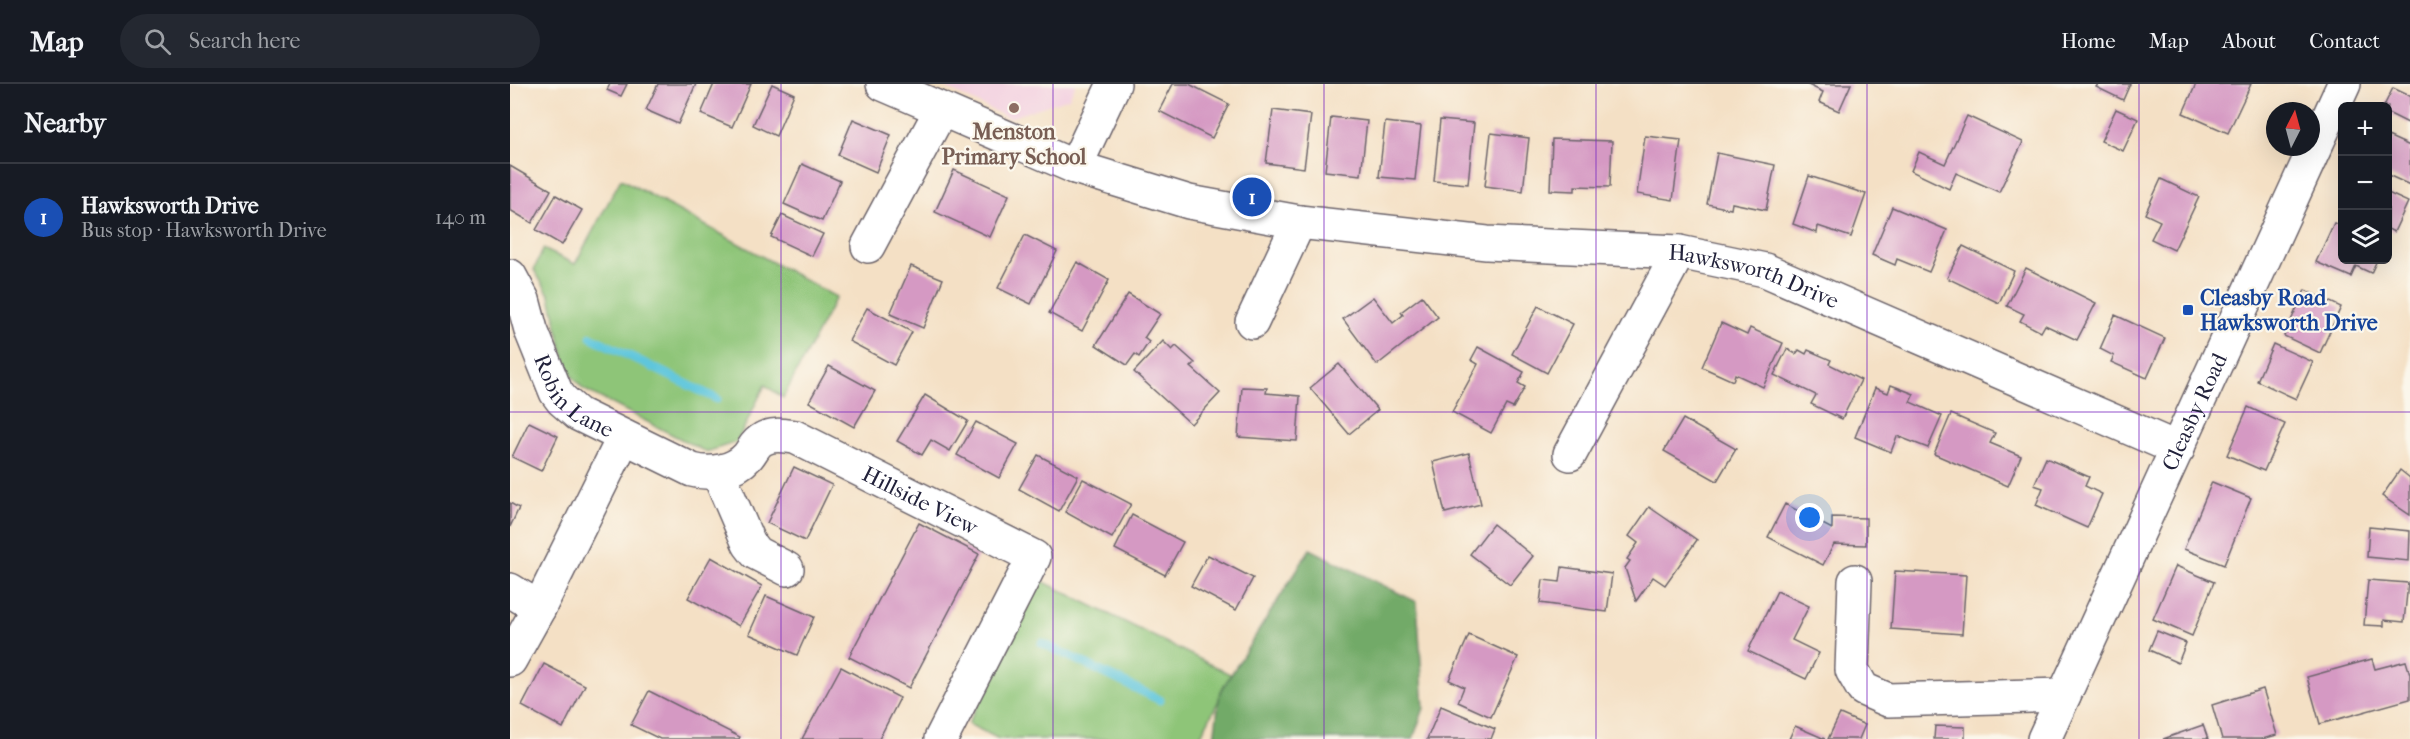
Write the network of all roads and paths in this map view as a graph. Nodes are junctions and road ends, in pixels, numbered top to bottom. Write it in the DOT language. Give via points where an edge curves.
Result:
graph roads {
  1 [pos="883,84"];
  2 [pos="1114,84"];
  3 [pos="2344,84"];
  4 [pos="941,110"];
  5 [pos="1075,167"];
  6 [pos="1299,222"];
  7 [pos="868,246"];
  8 [pos="1679,252"];
  9 [pos="510,276"];
  10 [pos="1252,322"];
  11 [pos="624,436"];
  12 [pos="2178,449"];
  13 [pos="1570,454"];
  14 [pos="718,472"];
  15 [pos="787,569"];
  16 [pos="1855,581"];
  17 [pos="510,590"];
  18 [pos="539,608"];
  19 [pos="510,660"];
  20 [pos="2064,695"];
  21 [pos="947,737"];
  22 [pos="2044,739"];
  1 -- 4 [label="street, Hawksworth Drive"];
  2 -- 5 [label="street"];
  3 -- 12 [label="street, Cleasby Road"];
  4 -- 5 [label="street, Hawksworth Drive"];
  4 -- 7 [label="street"];
  5 -- 6 [label="street, Hawksworth Drive" via="1188,202"];
  6 -- 8 [label="street, Hawksworth Drive" via="1487,243"];
  6 -- 10 [label="street"];
  8 -- 12 [label="street, Hawksworth Drive" via="1765,270"];
  8 -- 13 [label="street"];
  9 -- 11 [label="street, Robin Lane" via="523,300 551,383 562,400 578,414"];
  11 -- 14 [label="street" via="692,470"];
  11 -- 18 [label="street"];
  12 -- 20 [label="street, Cleasby Road"];
  14 -- 15 [label="street" via="749,544 756,553"];
  14 -- 21 [label="street, Hillside View" via="746,458 764,438 795,437 1034,556"];
  16 -- 20 [label="street" via="1852,669 1863,689 1888,700"];
  17 -- 18 [label="street"];
  18 -- 19 [label="street"];
  20 -- 22 [label="street, Cleasby Road"];
}
